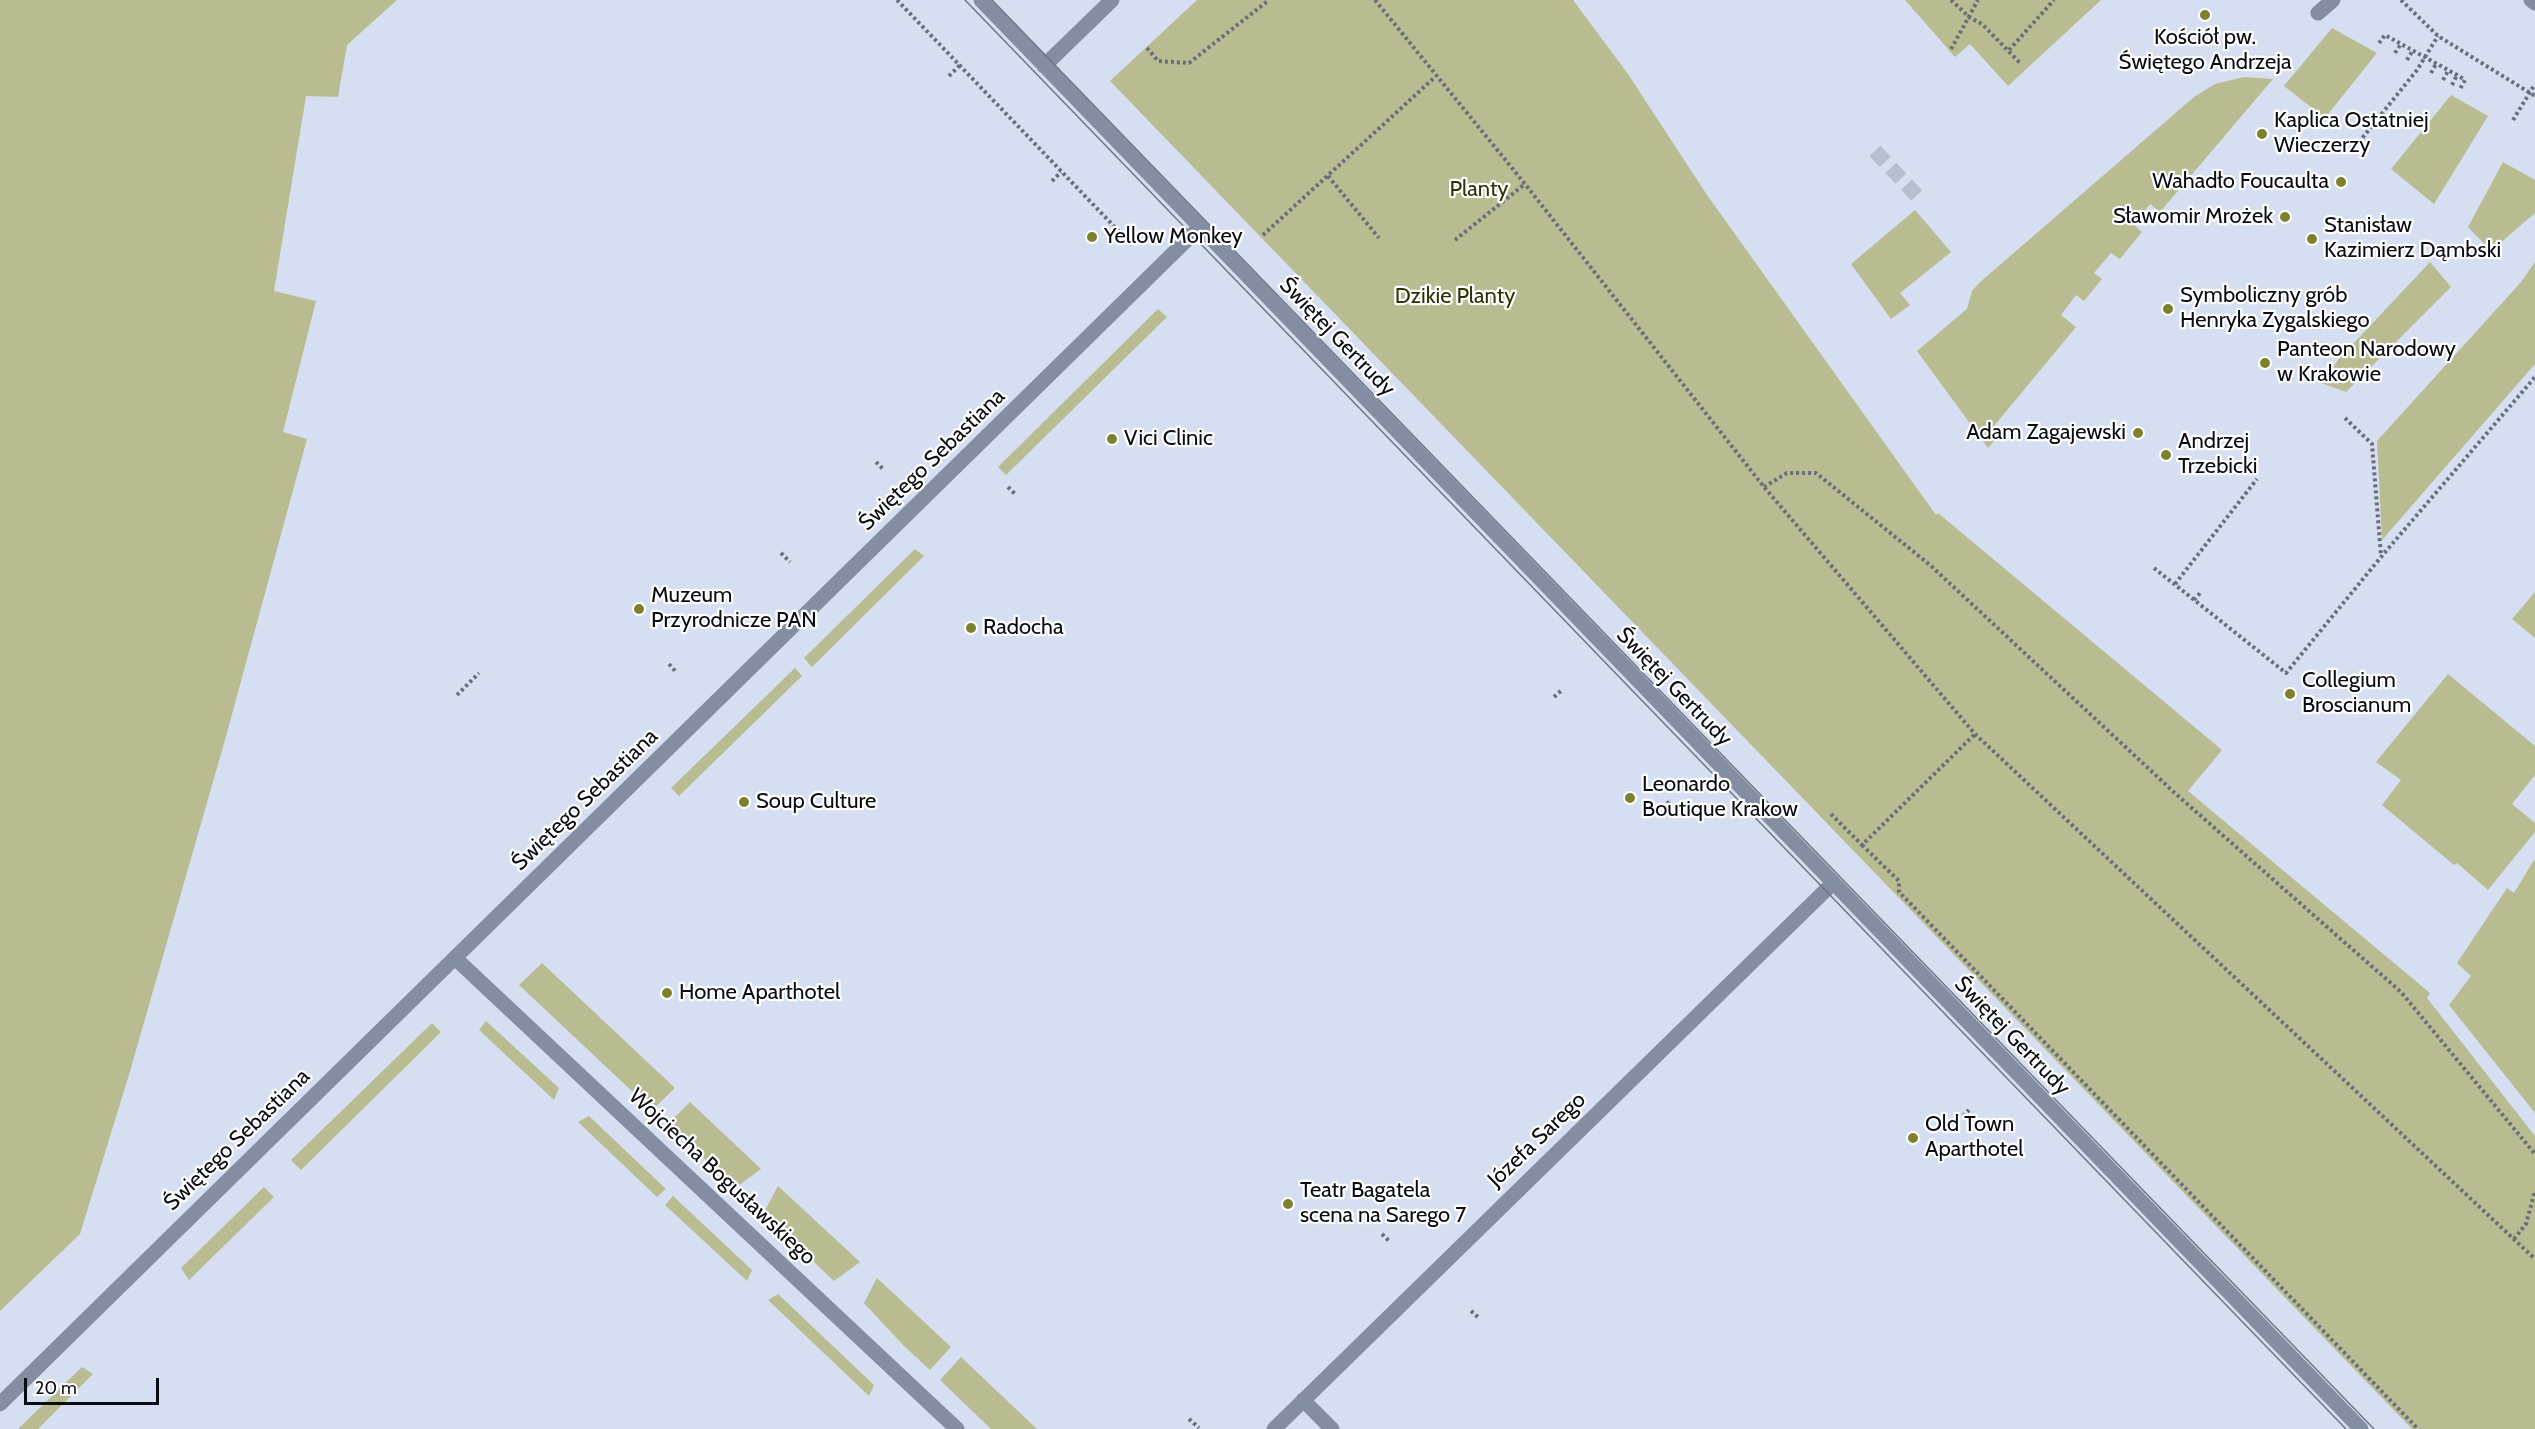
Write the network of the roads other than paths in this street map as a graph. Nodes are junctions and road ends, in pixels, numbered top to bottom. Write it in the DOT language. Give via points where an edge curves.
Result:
graph roads {
  1 [pos="981,0"];
  2 [pos="1112,0"];
  3 [pos="2333,0"];
  4 [pos="2531,0"];
  5 [pos="2535,3"];
  6 [pos="2318,14"];
  7 [pos="1044,66"];
  8 [pos="1200,227"];
  9 [pos="1832,884"];
  10 [pos="455,958"];
  11 [pos="1304,1400"];
  12 [pos="0,1404"];
  13 [pos="957,1429"];
  14 [pos="1274,1429"];
  15 [pos="1332,1429"];
  16 [pos="2361,1429"];
  1 -- 7 [label="street, Świętej Gertrudy"];
  2 -- 7 [label="street"];
  3 -- 6 [label="street"];
  4 -- 5 [label="street"];
  7 -- 8 [label="street, Świętej Gertrudy"];
  8 -- 9 [label="street, Świętej Gertrudy"];
  8 -- 10 [label="street, Świętego Sebastiana"];
  9 -- 11 [label="street, Józefa Sarego"];
  9 -- 16 [label="street, Świętej Gertrudy"];
  10 -- 12 [label="street, Świętego Sebastiana"];
  10 -- 13 [label="street, Wojciecha Bogusławskiego"];
  11 -- 14 [label="street, Józefa Sarego"];
  11 -- 15 [label="street"];
}
